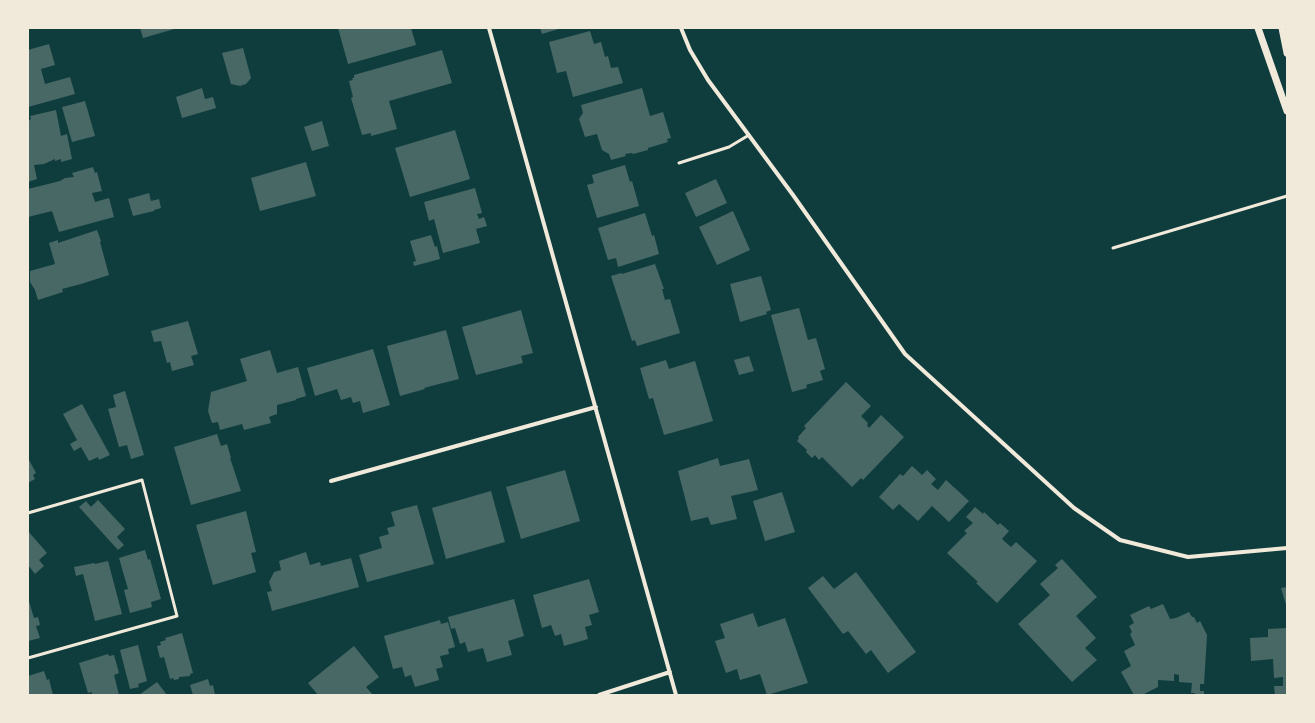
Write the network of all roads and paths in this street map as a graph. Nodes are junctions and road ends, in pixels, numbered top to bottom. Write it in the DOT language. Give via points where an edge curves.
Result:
graph roads {
  1 [pos="489,28"];
  2 [pos="681,28"];
  3 [pos="1258,28"];
  4 [pos="1282,28"];
  5 [pos="1287,53"];
  6 [pos="1287,111"];
  7 [pos="749,135"];
  8 [pos="679,163"];
  9 [pos="1287,196"];
  10 [pos="1113,248"];
  11 [pos="596,407"];
  12 [pos="331,481"];
  13 [pos="28,513"];
  14 [pos="1287,548"];
  15 [pos="28,658"];
  16 [pos="670,672"];
  17 [pos="599,695"];
  18 [pos="676,695"];
  1 -- 11 [label="street"];
  2 -- 7 [label="street" via="690,50 708,80"];
  3 -- 6 [label="street"];
  4 -- 5 [label="street"];
  7 -- 8 [label="lane" via="729,147"];
  7 -- 14 [label="street" via="905,354 1074,508 1120,540 1188,557"];
  9 -- 10 [label="lane"];
  11 -- 12 [label="street"];
  11 -- 16 [label="street"];
  13 -- 15 [label="lane" via="142,480 177,616"];
  16 -- 17 [label="street"];
  16 -- 18 [label="street"];
}
